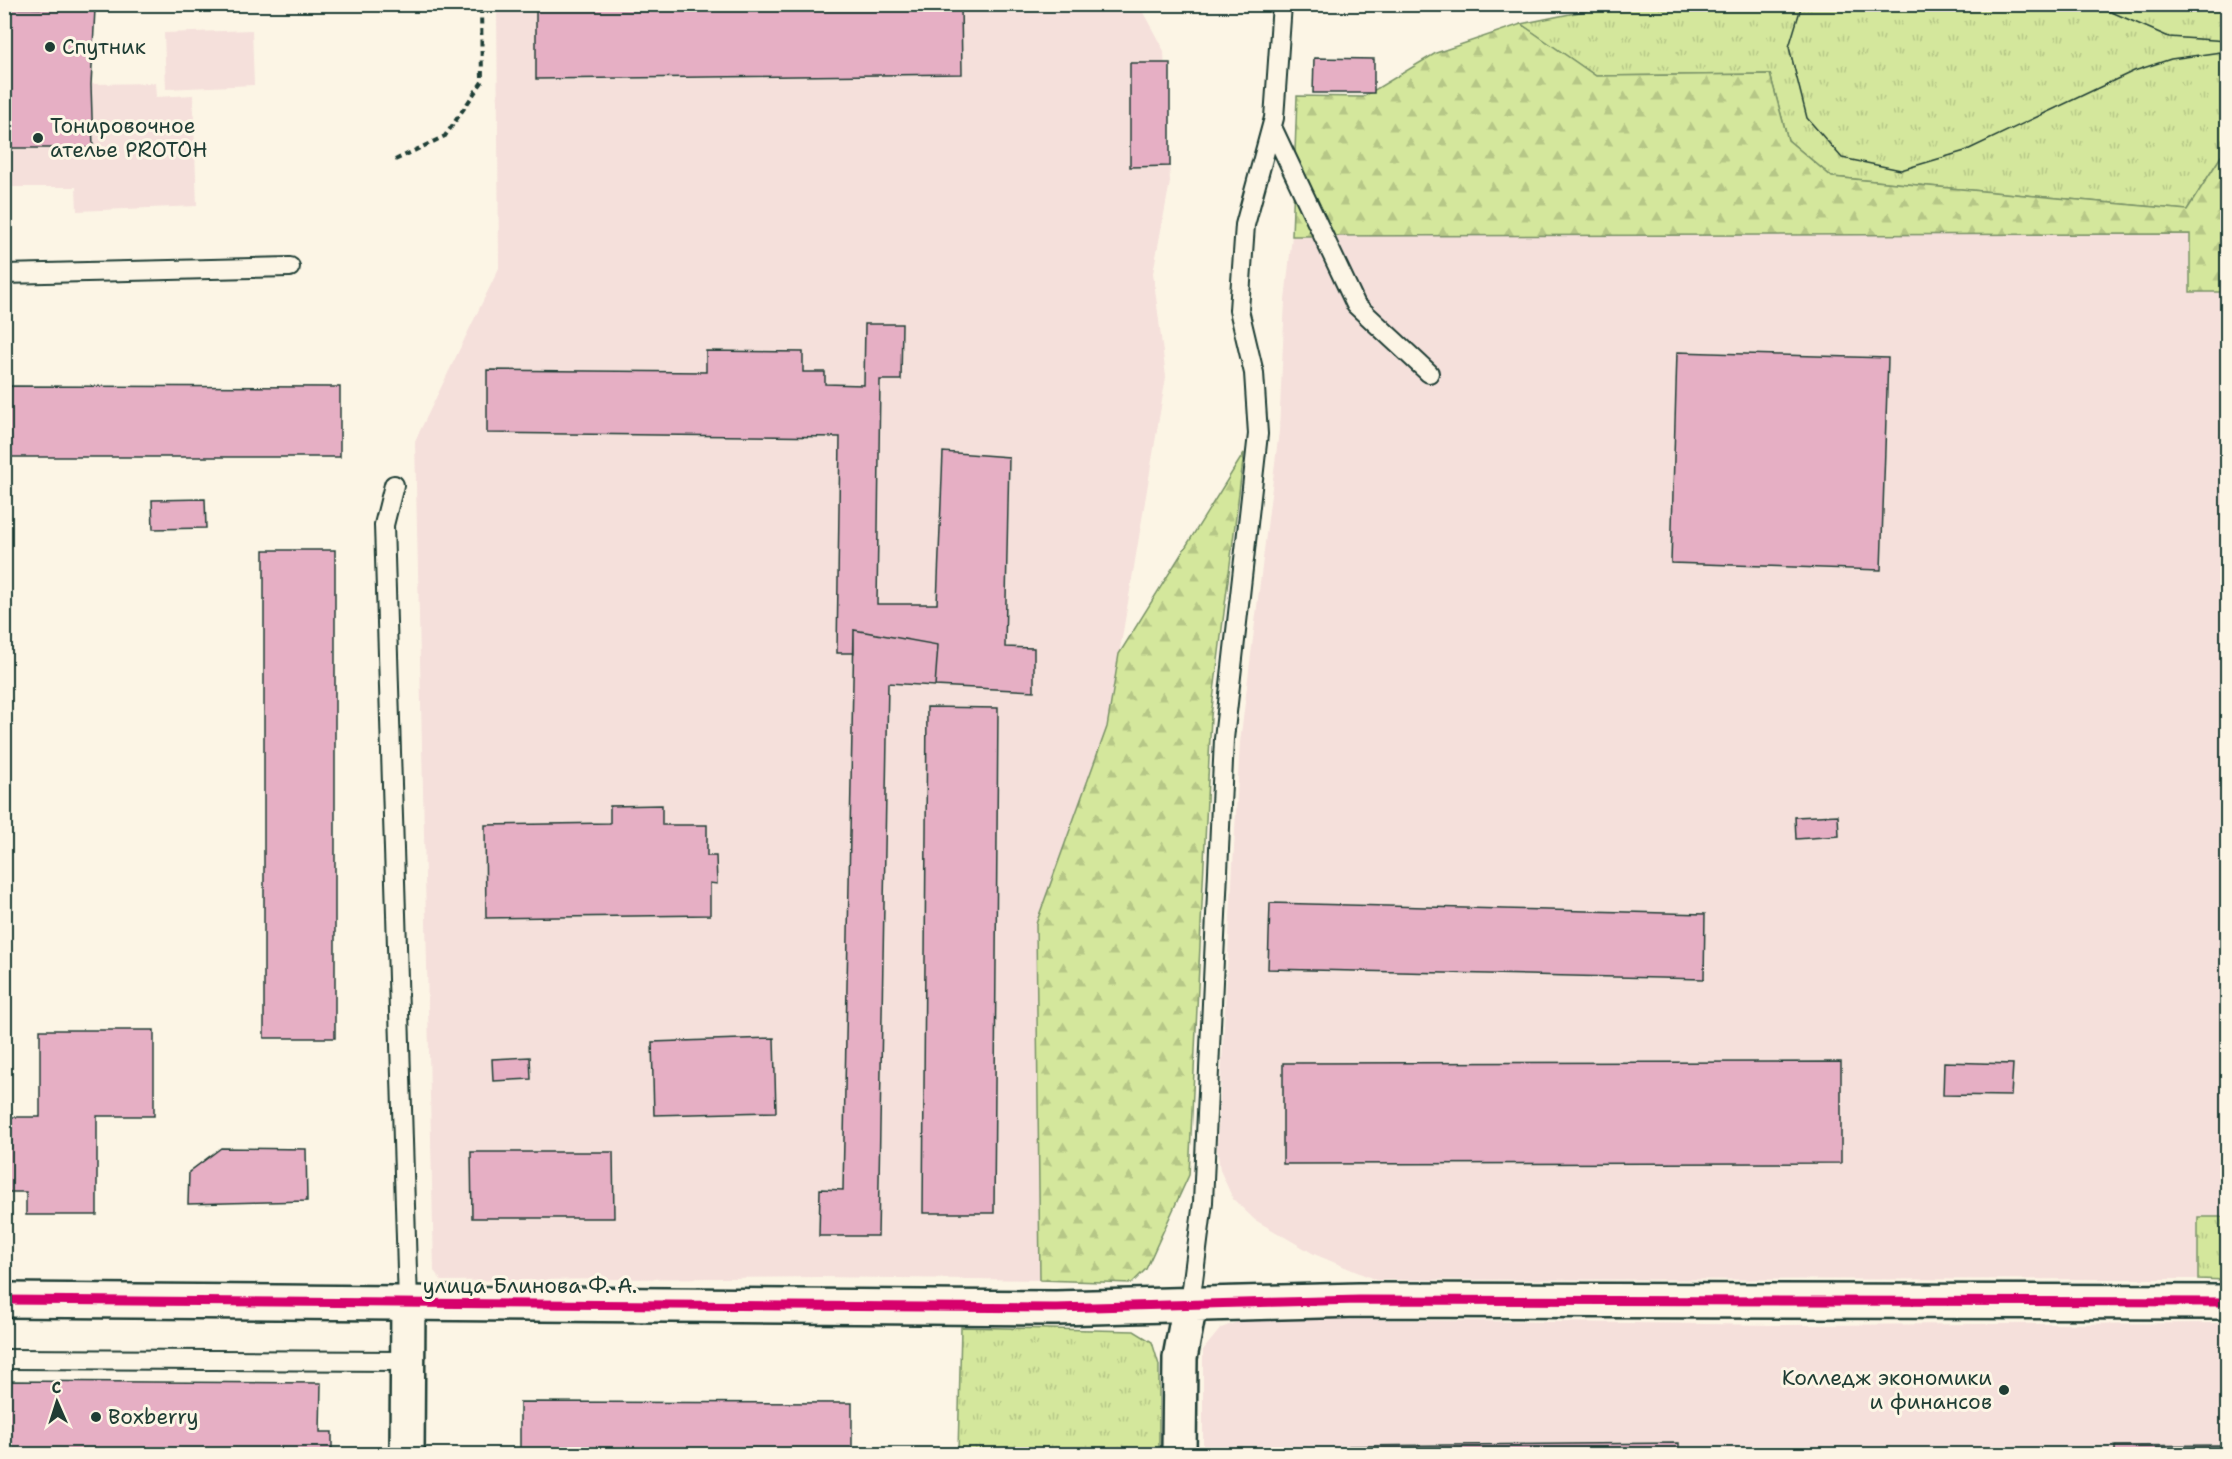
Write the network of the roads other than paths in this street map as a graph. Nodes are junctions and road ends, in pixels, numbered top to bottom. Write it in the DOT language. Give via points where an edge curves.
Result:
graph roads {
  1 [pos="1282,4"];
  2 [pos="1272,127"];
  3 [pos="290,267"];
  4 [pos="4,274"];
  5 [pos="1429,373"];
  6 [pos="393,485"];
  7 [pos="4,1300"];
  8 [pos="2228,1302"];
  9 [pos="408,1303"];
  10 [pos="1190,1304"];
  11 [pos="4,1359"];
  12 [pos="406,1361"];
  13 [pos="407,1455"];
  14 [pos="1179,1455"];
  1 -- 2 [label="lane"];
  2 -- 5 [label="lane" via="1356,305"];
  2 -- 10 [label="lane" via="1244,236 1239,310 1254,374 1258,434 1224,739 1203,1202"];
  3 -- 4 [label="lane"];
  6 -- 9 [label="lane" via="384,525"];
  7 -- 9 [label="street, улица Блинова Ф. А."];
  8 -- 10 [label="street, улица Блинова Ф. А." via="1359,1300"];
  9 -- 10 [label="street, улица Блинова Ф. А." via="1056,1308"];
  9 -- 12 [label="street"];
  10 -- 14 [label="street" via="1180,1358"];
  11 -- 12 [label="lane"];
  12 -- 13 [label="street"];
}
